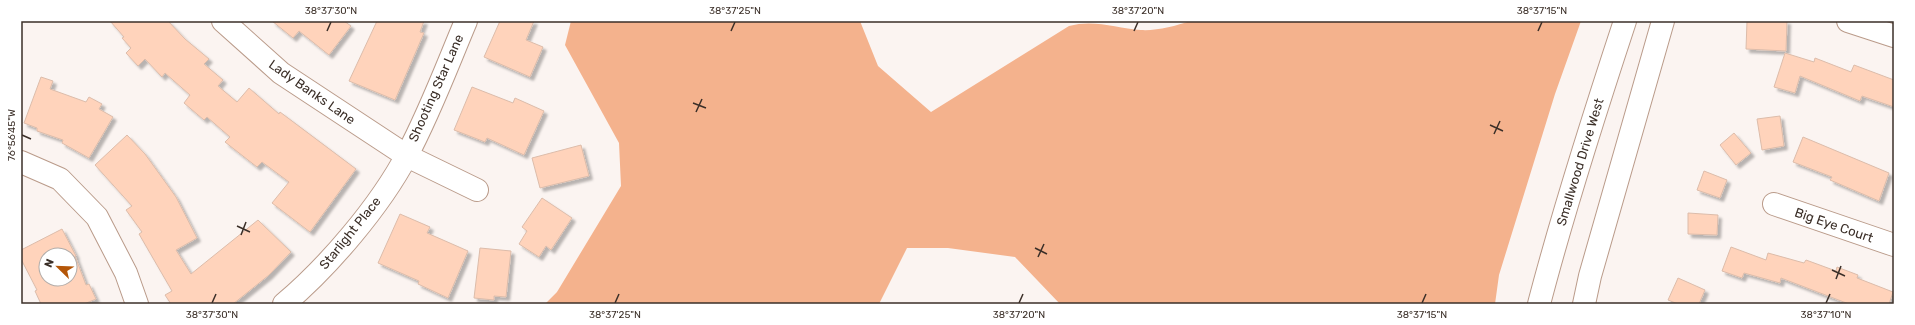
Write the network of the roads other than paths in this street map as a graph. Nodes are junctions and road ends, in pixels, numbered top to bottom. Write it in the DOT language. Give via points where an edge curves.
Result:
graph roads {
  1 [pos="223,21"];
  2 [pos="466,21"];
  3 [pos="1625,21"];
  4 [pos="1663,21"];
  5 [pos="1848,21"];
  6 [pos="1894,36"];
  7 [pos="407,156"];
  8 [pos="21,162"];
  9 [pos="477,190"];
  10 [pos="1774,204"];
  11 [pos="1894,245"];
  12 [pos="137,304"];
  13 [pos="284,304"];
  14 [pos="1539,304"];
  15 [pos="1584,304"];
  1 -- 7 [label="street, Lady Banks Lane" via="281,74"];
  2 -- 7 [label="street, Shooting Star Lane"];
  3 -- 14 [label="street, Smallwood Drive West" via="1584,145"];
  4 -- 15 [label="street"];
  5 -- 6 [label="street"];
  7 -- 9 [label="street, Lady Banks Lane"];
  7 -- 13 [label="street, Starlight Place" via="373,208 331,259"];
  8 -- 12 [label="street" via="60,179 97,217 126,273"];
  10 -- 11 [label="street, Big Eye Court"];
}
